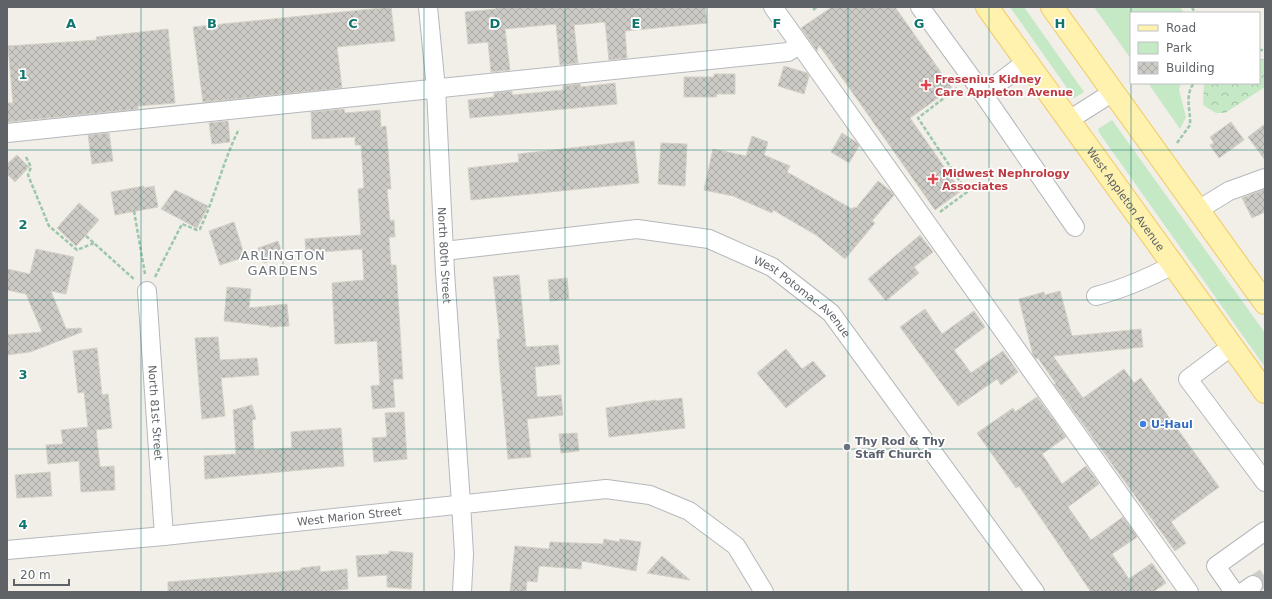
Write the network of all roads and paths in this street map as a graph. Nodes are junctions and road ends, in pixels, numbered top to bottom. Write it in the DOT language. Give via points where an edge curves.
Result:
graph roads {
  1 [pos="428,7"];
  2 [pos="774,7"];
  3 [pos="817,7"];
  4 [pos="920,7"];
  5 [pos="987,7"];
  6 [pos="1052,7"];
  7 [pos="813,10"];
  8 [pos="799,45"];
  9 [pos="1026,62"];
  10 [pos="954,81"];
  11 [pos="1193,84"];
  12 [pos="436,88"];
  13 [pos="1113,92"];
  14 [pos="984,94"];
  15 [pos="1068,120"];
  16 [pos="239,130"];
  17 [pos="7,133"];
  18 [pos="1177,143"];
  19 [pos="26,157"];
  20 [pos="1265,178"];
  21 [pos="1198,210"];
  22 [pos="134,211"];
  23 [pos="926,222"];
  24 [pos="1075,227"];
  25 [pos="86,236"];
  26 [pos="94,243"];
  27 [pos="444,250"];
  28 [pos="1173,265"];
  29 [pos="147,291"];
  30 [pos="1096,296"];
  31 [pos="1263,297"];
  32 [pos="1232,346"];
  33 [pos="1265,392"];
  34 [pos="1265,482"];
  35 [pos="461,503"];
  36 [pos="1265,531"];
  37 [pos="164,536"];
  38 [pos="7,550"];
  39 [pos="462,592"];
  40 [pos="764,592"];
  41 [pos="1035,592"];
  42 [pos="1189,592"];
  43 [pos="1234,592"];
  1 -- 12 [label="street, North 80th Street"];
  2 -- 8 [label="street"];
  3 -- 7 [label="path"];
  4 -- 14 [label="street"];
  5 -- 9 [label="main road, West Appleton Avenue"];
  6 -- 13 [label="main road"];
  8 -- 12 [label="street" via="788,52"];
  8 -- 23 [label="street"];
  9 -- 14 [label="street"];
  9 -- 15 [label="main road, West Appleton Avenue"];
  10 -- 23 [label="path" via="959,87 918,118 967,192"];
  11 -- 18 [label="path" via="1189,90 1188,102 1190,125"];
  12 -- 17 [label="street"];
  12 -- 27 [label="street, North 80th Street"];
  13 -- 15 [label="street"];
  13 -- 21 [label="main road"];
  14 -- 24 [label="street"];
  15 -- 28 [label="main road, West Appleton Avenue"];
  16 -- 29 [label="path" via="200,229 182,224"];
  19 -- 26 [label="path" via="31,167 28,175 49,226 77,250"];
  20 -- 21 [label="street" via="1229,191"];
  21 -- 31 [label="main road"];
  22 -- 29 [label="path"];
  23 -- 42 [label="street"];
  25 -- 26 [label="path"];
  26 -- 29 [label="path"];
  27 -- 35 [label="street, North 80th Street"];
  27 -- 41 [label="street, West Potomac Avenue" via="637,229 709,239 772,267 831,313"];
  28 -- 30 [label="street" via="1123,288"];
  28 -- 32 [label="main road, West Appleton Avenue"];
  29 -- 37 [label="street, North 81st Street"];
  32 -- 33 [label="main road, West Appleton Avenue"];
  32 -- 34 [label="street" via="1188,379"];
  35 -- 37 [label="street, West Marion Street"];
  35 -- 39 [label="street, North 80th Street" via="464,554"];
  35 -- 40 [label="street, West Marion Street" via="606,489 650,495 689,511 736,546"];
  36 -- 43 [label="street" via="1216,566"];
  37 -- 38 [label="street, West Marion Street"];
}
